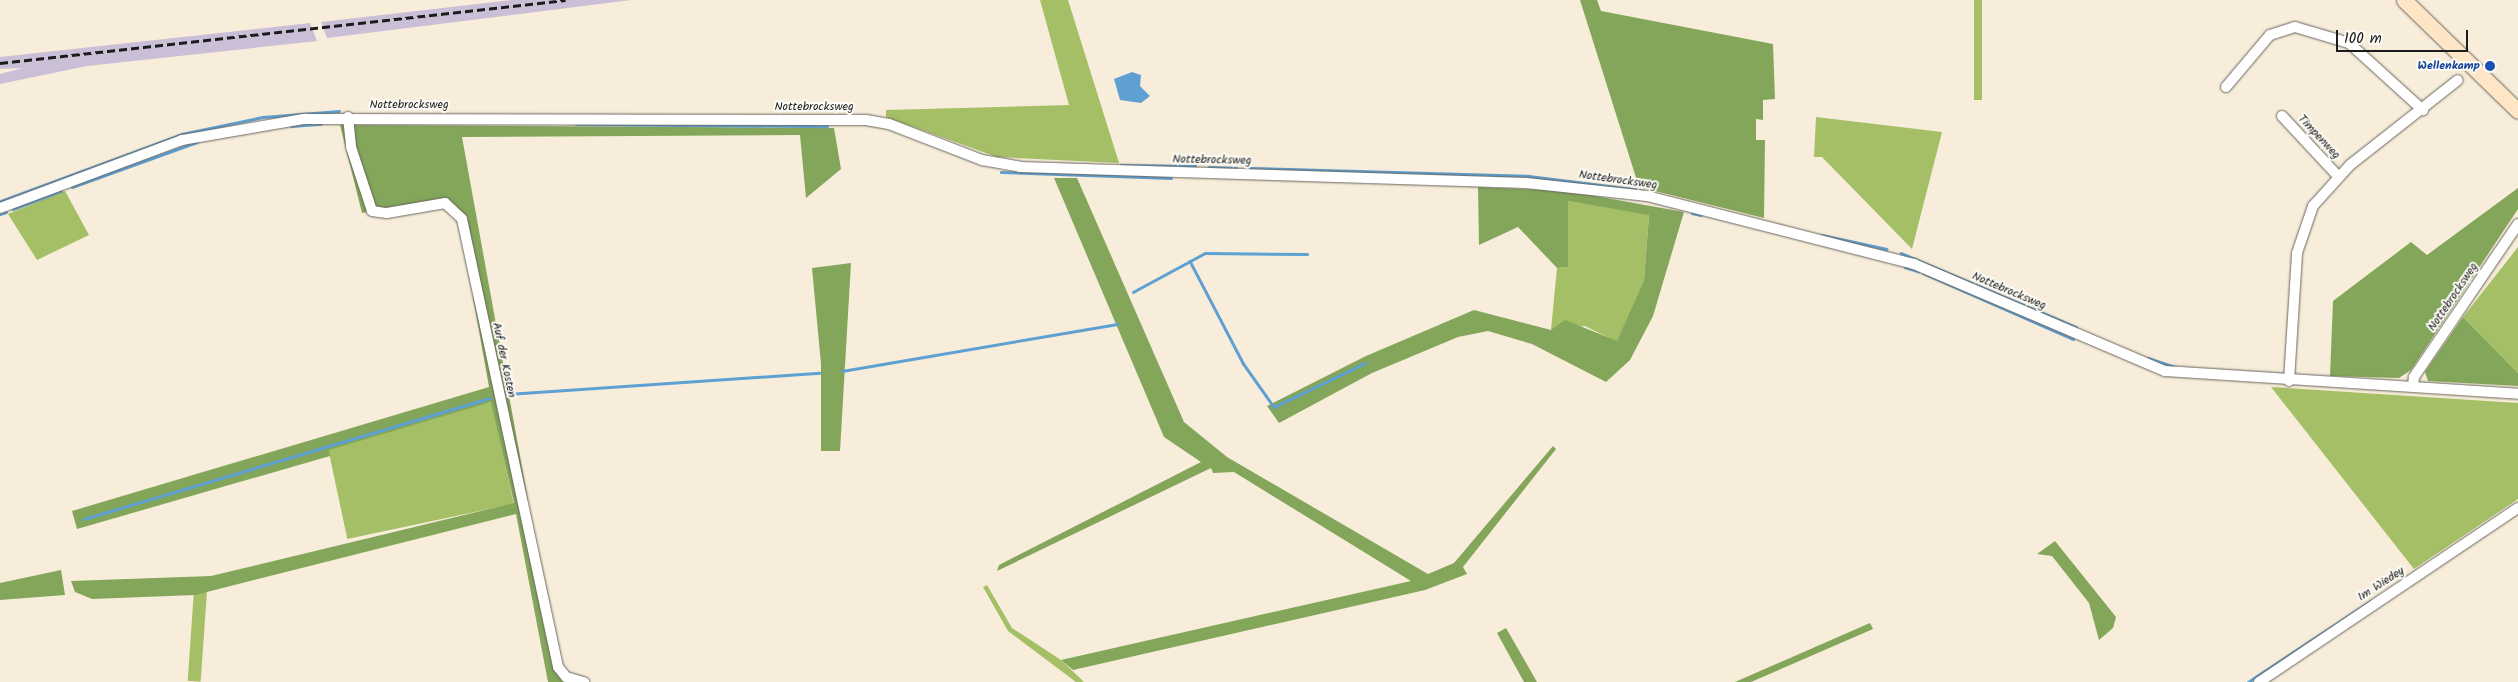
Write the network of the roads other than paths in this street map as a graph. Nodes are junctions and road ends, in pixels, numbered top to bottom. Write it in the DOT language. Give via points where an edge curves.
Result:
graph roads {
  1 [pos="2404,0"];
  2 [pos="2458,80"];
  3 [pos="2226,87"];
  4 [pos="2423,110"];
  5 [pos="2518,111"];
  6 [pos="2282,116"];
  7 [pos="348,117"];
  8 [pos="2338,176"];
  9 [pos="0,208"];
  10 [pos="2518,224"];
  11 [pos="2289,381"];
  12 [pos="2413,386"];
  13 [pos="2518,394"];
  14 [pos="2518,508"];
  15 [pos="584,682"];
  16 [pos="2259,682"];
  1 -- 5 [label="main road"];
  2 -- 4 [label="street"];
  3 -- 4 [label="street" via="2270,35 2295,27 2348,43"];
  4 -- 8 [label="street"];
  6 -- 8 [label="street, Timpenweg"];
  7 -- 9 [label="street, Nottebrocksweg" via="262,123 182,140"];
  7 -- 11 [label="street, Nottebrocksweg" via="866,120 889,124 982,160 1020,167 1440,179 1591,188 1716,212 1914,264 2165,371"];
  7 -- 15 [label="street, Auf der Kosten" via="351,147 372,210 387,213 445,204 462,219 558,667 566,677"];
  8 -- 11 [label="street" via="2314,206 2297,254"];
  10 -- 12 [label="street, Nottebrocksweg" via="2414,377"];
  11 -- 12 [label="street, Nottebrocksweg"];
  12 -- 13 [label="street, Nottebrocksweg"];
  14 -- 16 [label="street, Im Wiedey"];
}
